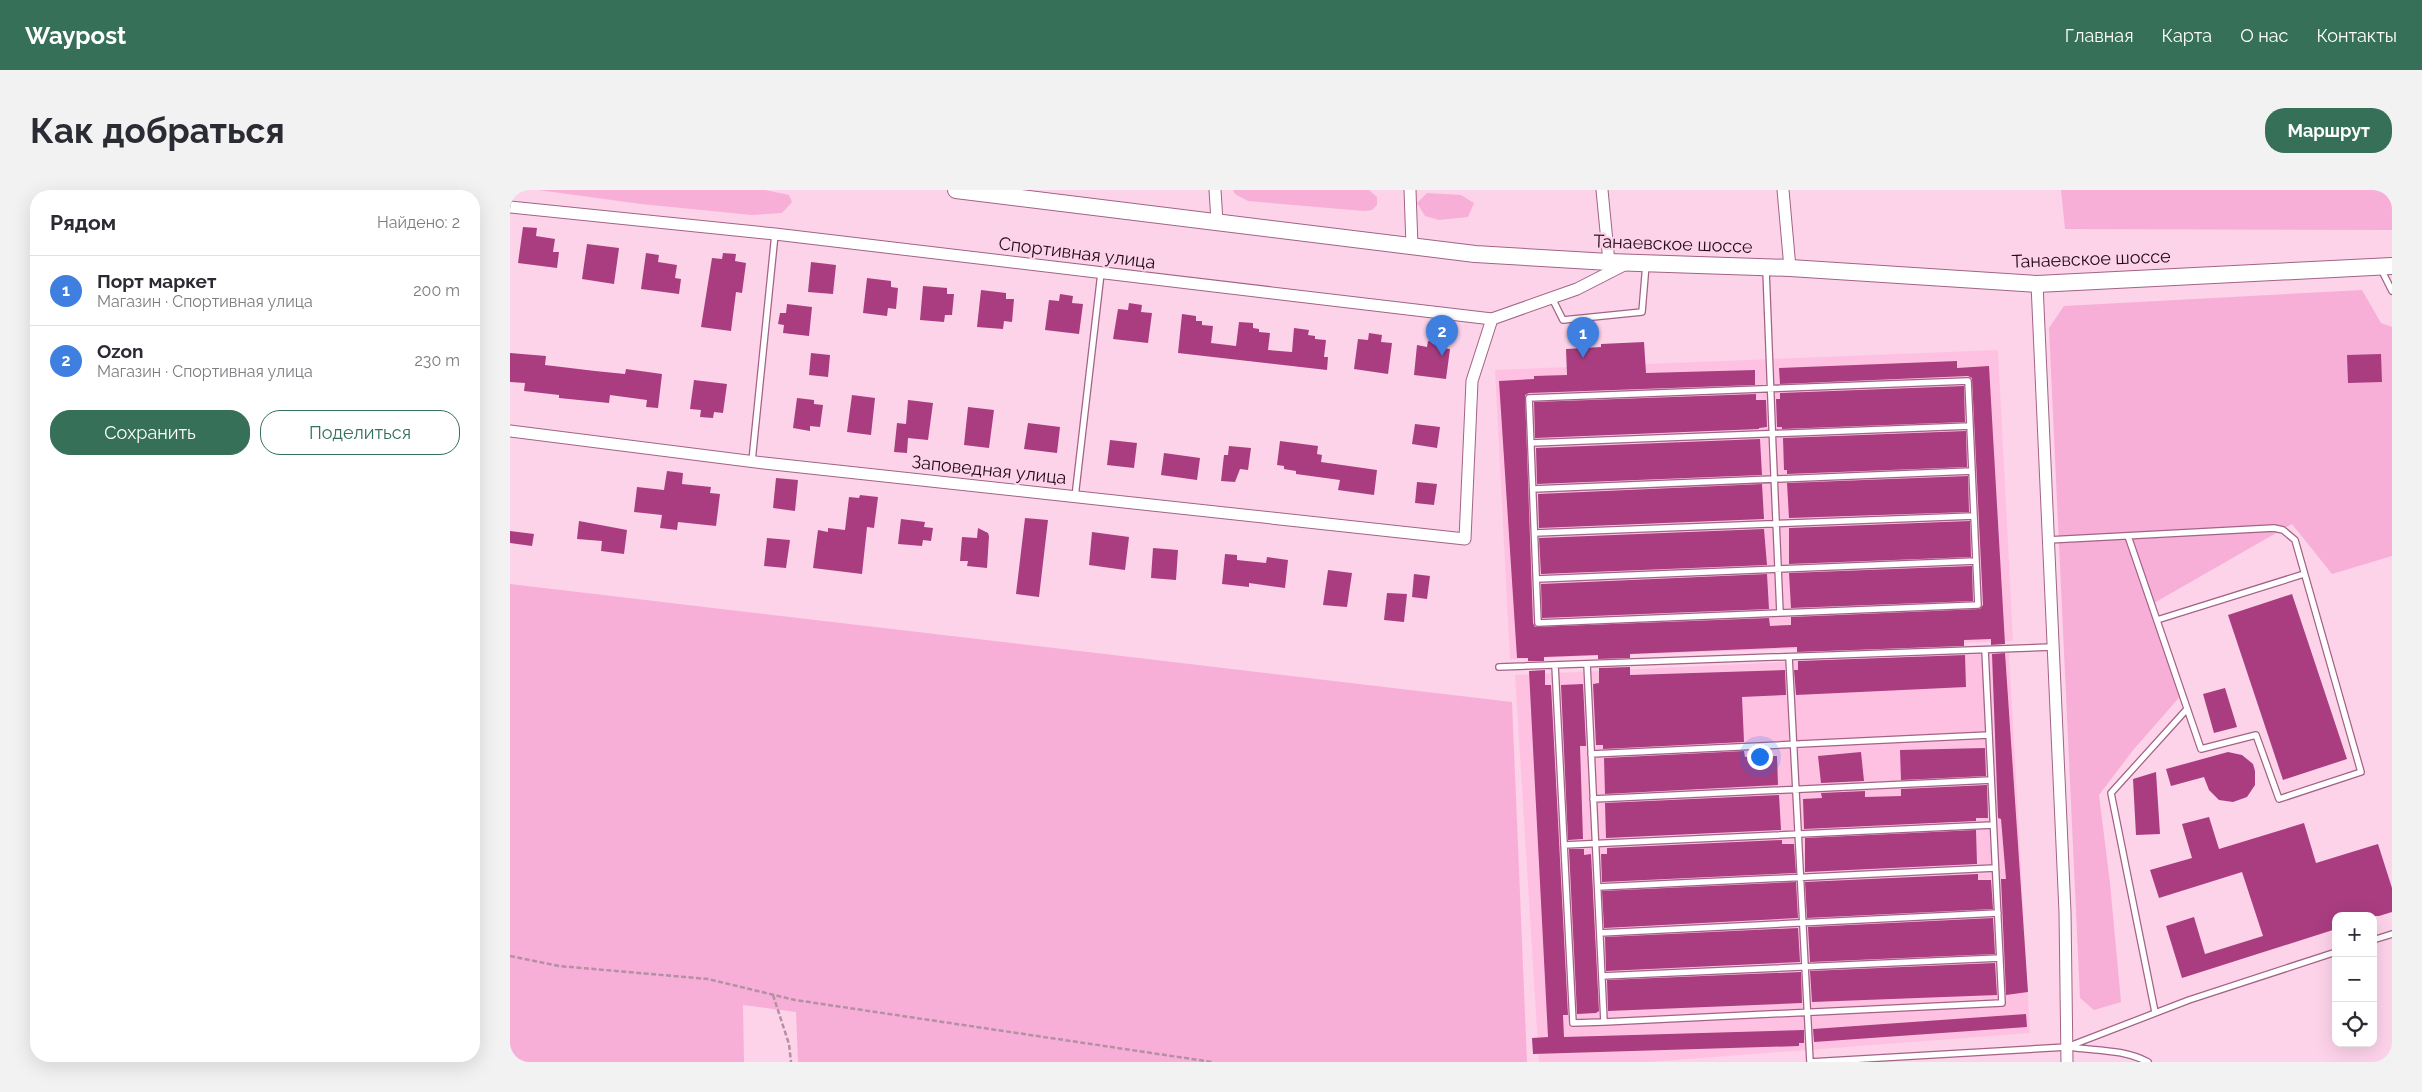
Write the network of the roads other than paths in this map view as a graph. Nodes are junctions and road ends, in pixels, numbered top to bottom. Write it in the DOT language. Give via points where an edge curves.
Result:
graph roads {
  1 [pos="956,190"];
  2 [pos="1215,190"];
  3 [pos="1410,190"];
  4 [pos="1602,190"];
  5 [pos="1783,190"];
  6 [pos="510,207"];
  7 [pos="1217,221"];
  8 [pos="775,234"];
  9 [pos="1412,246"];
  10 [pos="1609,262"];
  11 [pos="1629,262"];
  12 [pos="1646,263"];
  13 [pos="2386,267"];
  14 [pos="1766,268"];
  15 [pos="1790,268"];
  16 [pos="1101,273"];
  17 [pos="2037,284"];
  18 [pos="2392,291"];
  19 [pos="1552,298"];
  20 [pos="1492,319"];
  21 [pos="1770,388"];
  22 [pos="1970,426"];
  23 [pos="510,431"];
  24 [pos="1772,433"];
  25 [pos="1531,443"];
  26 [pos="752,461"];
  27 [pos="1972,471"];
  28 [pos="1774,479"];
  29 [pos="1533,489"];
  30 [pos="1075,497"];
  31 [pos="1974,516"];
  32 [pos="1776,524"];
  33 [pos="1535,533"];
  34 [pos="2128,536"];
  35 [pos="2048,540"];
  36 [pos="1976,561"];
  37 [pos="1778,569"];
  38 [pos="2304,574"];
  39 [pos="1537,579"];
  40 [pos="1780,613"];
  41 [pos="2157,620"];
  42 [pos="2053,647"];
  43 [pos="1985,650"];
  44 [pos="1789,657"];
  45 [pos="1587,664"];
  46 [pos="1555,665"];
  47 [pos="1499,667"];
  48 [pos="2187,709"];
  49 [pos="1989,735"];
  50 [pos="1794,744"];
  51 [pos="1591,754"];
  52 [pos="1991,780"];
  53 [pos="1796,789"];
  54 [pos="1593,799"];
  55 [pos="1993,825"];
  56 [pos="1798,834"];
  57 [pos="1595,844"];
  58 [pos="1564,845"];
  59 [pos="1995,868"];
  60 [pos="1800,877"];
  61 [pos="1598,887"];
  62 [pos="1998,913"];
  63 [pos="1802,923"];
  64 [pos="1600,933"];
  65 [pos="2392,934"];
  66 [pos="2377,939"];
  67 [pos="2332,953"];
  68 [pos="2000,958"];
  69 [pos="1805,967"];
  70 [pos="1602,976"];
  71 [pos="1807,1012"];
  72 [pos="2154,1012"];
  73 [pos="1604,1022"];
  74 [pos="2067,1047"];
  75 [pos="2068,1062"];
  76 [pos="2148,1062"];
  1 -- 7 [label="street, Танаевское шоссе"];
  2 -- 7 [label="street"];
  3 -- 9 [label="street"];
  4 -- 10 [label="street"];
  5 -- 15 [label="street"];
  6 -- 8 [label="street, Спортивная улица"];
  7 -- 9 [label="street, Танаевское шоссе"];
  8 -- 16 [label="street, Спортивная улица"];
  8 -- 26 [label="lane"];
  9 -- 10 [label="street, Танаевское шоссе" via="1475,254"];
  10 -- 11 [label="street, Танаевское шоссе"];
  11 -- 12 [label="street, Танаевское шоссе"];
  11 -- 19 [label="street, Спортивная улица" via="1578,289"];
  12 -- 14 [label="street, Танаевское шоссе"];
  12 -- 19 [label="lane" via="1642,312 1563,320"];
  13 -- 17 [label="street, Танаевское шоссе"];
  13 -- 18 [label="lane"];
  14 -- 15 [label="street, Танаевское шоссе"];
  14 -- 21 [label="lane"];
  15 -- 17 [label="street, Танаевское шоссе"];
  16 -- 20 [label="street, Спортивная улица"];
  16 -- 30 [label="lane"];
  17 -- 35 [label="street"];
  19 -- 20 [label="street, Спортивная улица"];
  20 -- 30 [label="street, Заповедная улица" via="1472,381 1465,540"];
  21 -- 22 [label="lane" via="1968,381"];
  21 -- 24 [label="lane"];
  21 -- 25 [label="lane" via="1529,398"];
  22 -- 24 [label="lane"];
  22 -- 27 [label="lane"];
  23 -- 26 [label="street, Заповедная улица"];
  24 -- 25 [label="lane"];
  24 -- 28 [label="lane"];
  25 -- 29 [label="lane"];
  26 -- 30 [label="street, Заповедная улица"];
  27 -- 28 [label="lane"];
  27 -- 31 [label="lane"];
  28 -- 29 [label="lane"];
  28 -- 32 [label="lane"];
  29 -- 33 [label="lane"];
  31 -- 32 [label="lane"];
  31 -- 36 [label="lane"];
  32 -- 33 [label="lane"];
  32 -- 37 [label="lane"];
  33 -- 39 [label="lane"];
  34 -- 35 [label="lane"];
  34 -- 38 [label="lane" via="2274,528 2283,530 2295,540"];
  34 -- 41 [label="lane"];
  35 -- 42 [label="street"];
  36 -- 37 [label="lane"];
  36 -- 40 [label="lane" via="1978,605"];
  37 -- 39 [label="lane"];
  37 -- 40 [label="lane"];
  38 -- 41 [label="lane"];
  38 -- 48 [label="lane" via="2362,772 2279,799 2256,735 2201,749"];
  39 -- 40 [label="lane" via="1538,623"];
  41 -- 48 [label="lane"];
  42 -- 43 [label="lane"];
  42 -- 74 [label="street" via="2065,912"];
  43 -- 44 [label="lane"];
  43 -- 49 [label="lane"];
  44 -- 45 [label="lane"];
  44 -- 50 [label="lane"];
  45 -- 46 [label="lane"];
  45 -- 51 [label="lane"];
  46 -- 47 [label="lane"];
  46 -- 58 [label="lane"];
  48 -- 72 [label="lane" via="2111,793"];
  49 -- 50 [label="lane"];
  49 -- 52 [label="lane"];
  50 -- 51 [label="lane"];
  50 -- 53 [label="lane"];
  51 -- 54 [label="lane"];
  52 -- 53 [label="lane"];
  52 -- 55 [label="lane"];
  53 -- 54 [label="lane"];
  53 -- 56 [label="lane"];
  54 -- 57 [label="lane"];
  55 -- 56 [label="lane"];
  55 -- 59 [label="lane"];
  56 -- 57 [label="lane"];
  56 -- 60 [label="lane"];
  57 -- 58 [label="lane"];
  57 -- 61 [label="lane"];
  58 -- 73 [label="lane" via="1573,1023"];
  59 -- 60 [label="lane"];
  59 -- 62 [label="lane"];
  60 -- 61 [label="lane"];
  60 -- 63 [label="lane"];
  61 -- 64 [label="lane"];
  62 -- 63 [label="lane"];
  62 -- 68 [label="lane"];
  63 -- 64 [label="lane"];
  63 -- 69 [label="lane"];
  64 -- 70 [label="lane"];
  65 -- 66 [label="lane"];
  67 -- 72 [label="lane"];
  68 -- 69 [label="lane"];
  68 -- 71 [label="lane" via="2002,1003"];
  69 -- 70 [label="lane"];
  69 -- 71 [label="lane"];
  70 -- 73 [label="lane"];
  71 -- 73 [label="lane"];
  71 -- 74 [label="lane" via="1810,1062"];
  72 -- 74 [label="lane"];
  74 -- 75 [label="street"];
  74 -- 76 [label="lane" via="2120,1051"];
}
